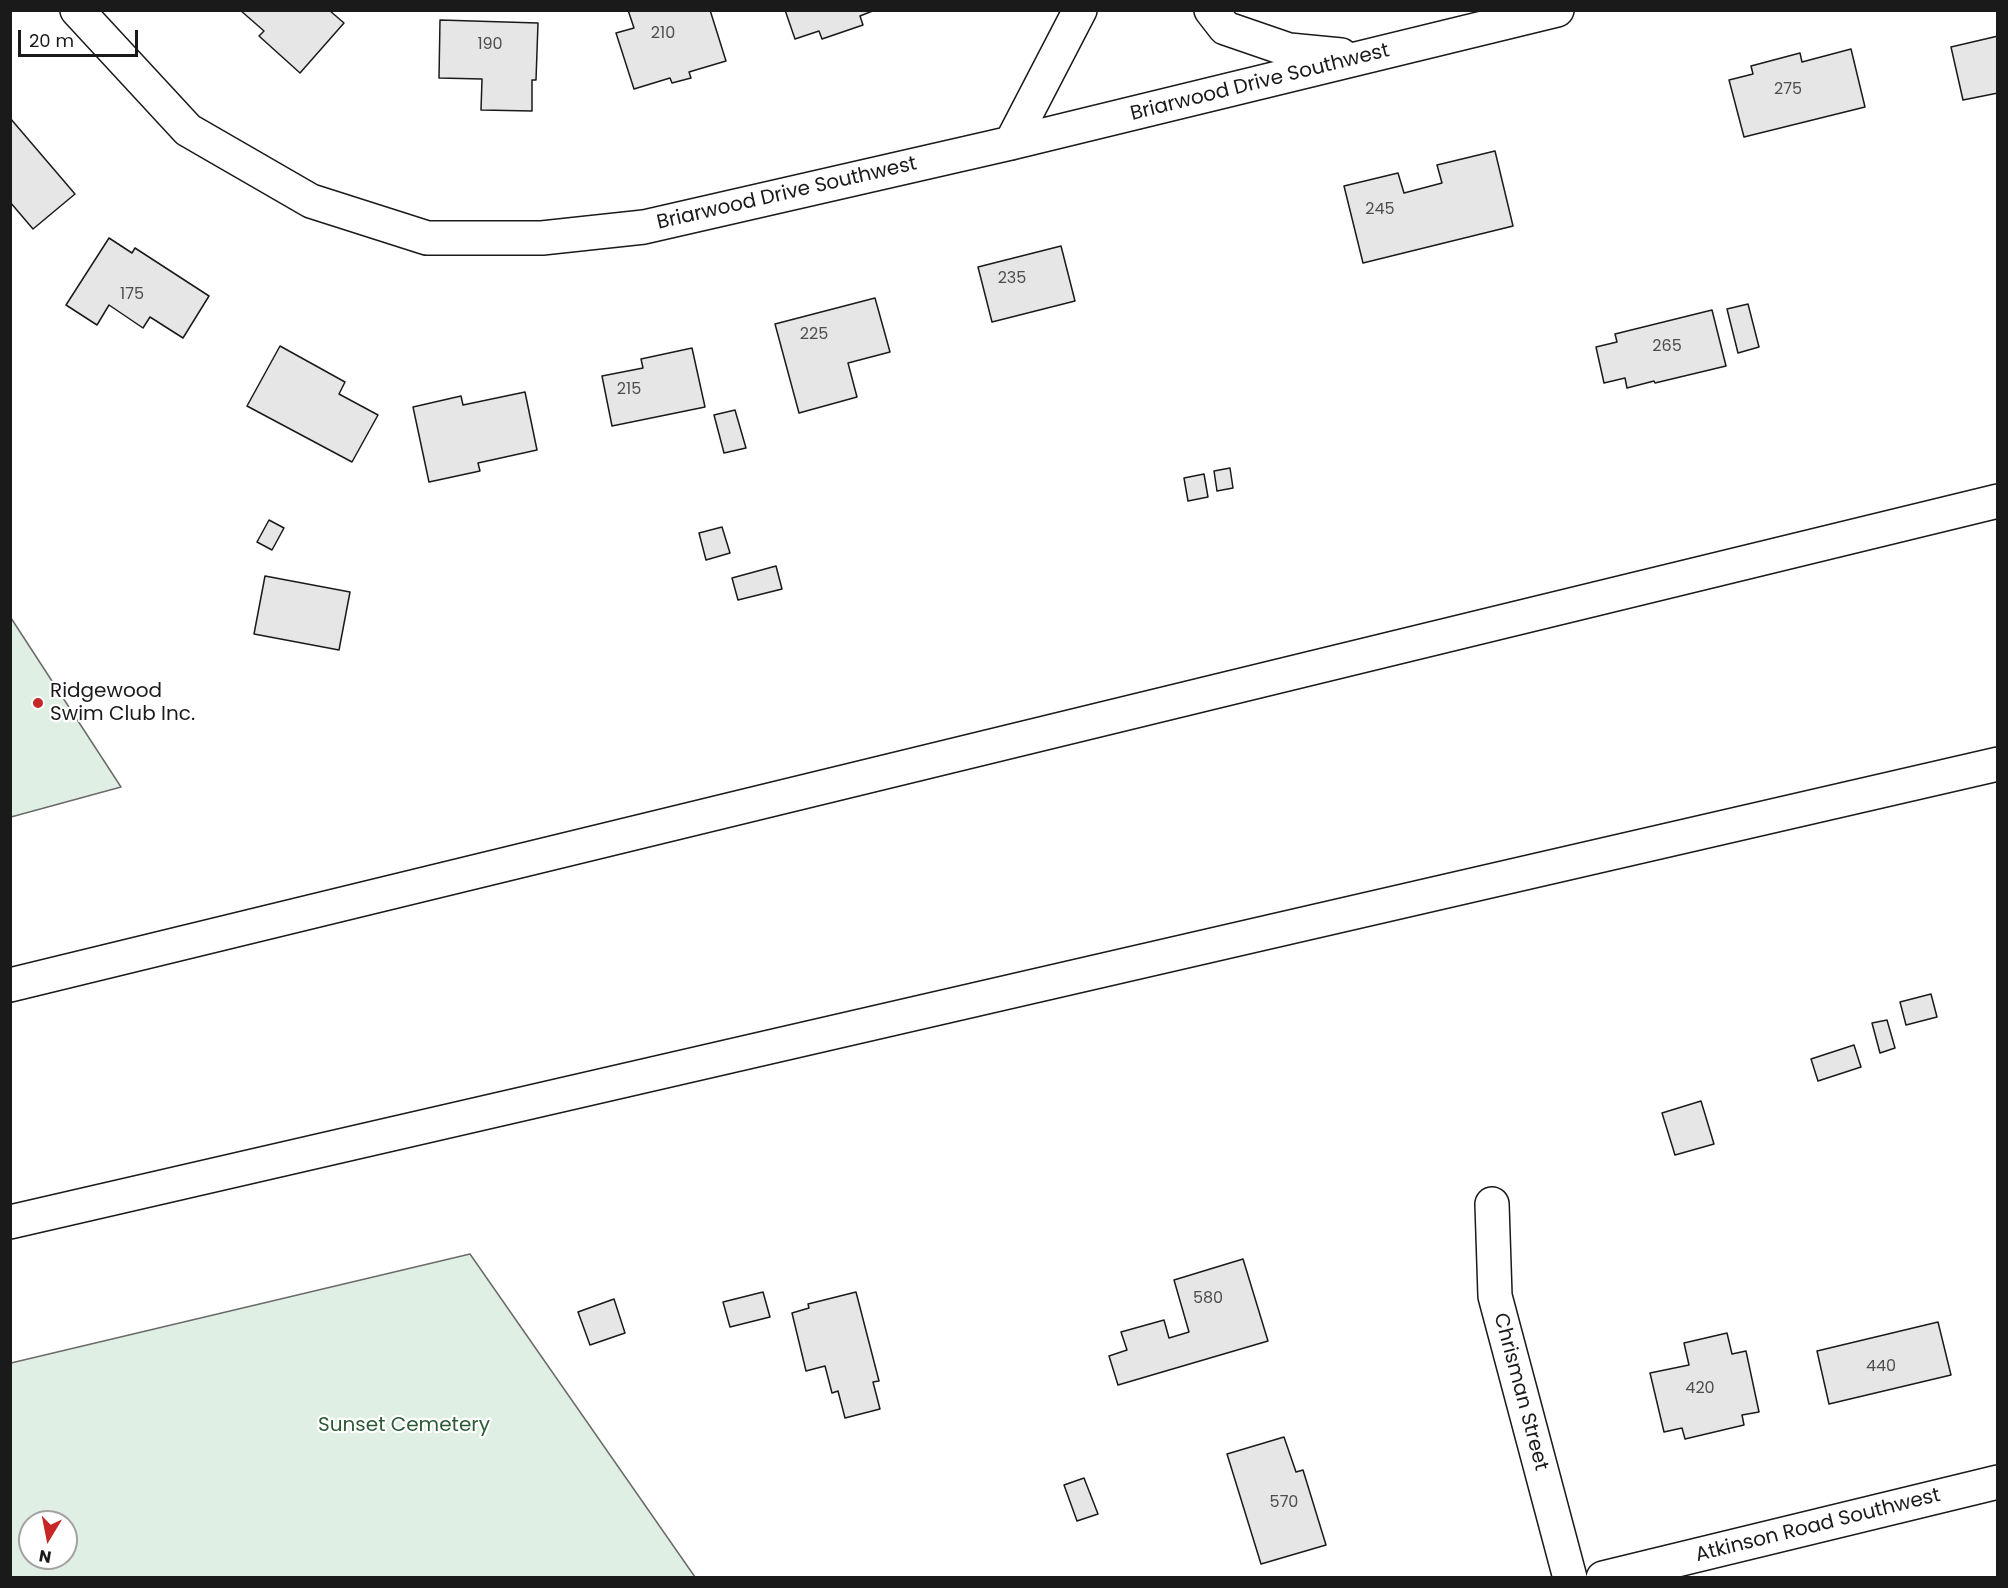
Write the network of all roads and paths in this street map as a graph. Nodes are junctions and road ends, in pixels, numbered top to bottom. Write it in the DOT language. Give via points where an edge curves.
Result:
graph roads {
  1 [pos="77,10"];
  2 [pos="1080,10"];
  3 [pos="1211,10"];
  4 [pos="1557,10"];
  5 [pos="1366,58"];
  6 [pos="1011,142"];
  7 [pos="1998,501"];
  8 [pos="1998,764"];
  9 [pos="10,986"];
  10 [pos="1492,1204"];
  11 [pos="10,1222"];
  12 [pos="1998,1482"];
  13 [pos="1570,1578"];
  14 [pos="1603,1578"];
  1 -- 6 [label="main road, Briarwood Drive Southwest" via="188,130 311,201 427,238 542,238 644,227"];
  2 -- 6 [label="main road"];
  3 -- 5 [label="main road" via="1225,28 1289,50"];
  4 -- 5 [label="main road, Briarwood Drive Southwest"];
  5 -- 6 [label="main road, Briarwood Drive Southwest"];
  7 -- 9 [label="main road"];
  8 -- 11 [label="main road"];
  10 -- 13 [label="main road, Chrisman Street" via="1495,1296"];
  12 -- 14 [label="main road, Atkinson Road Southwest"];
}
